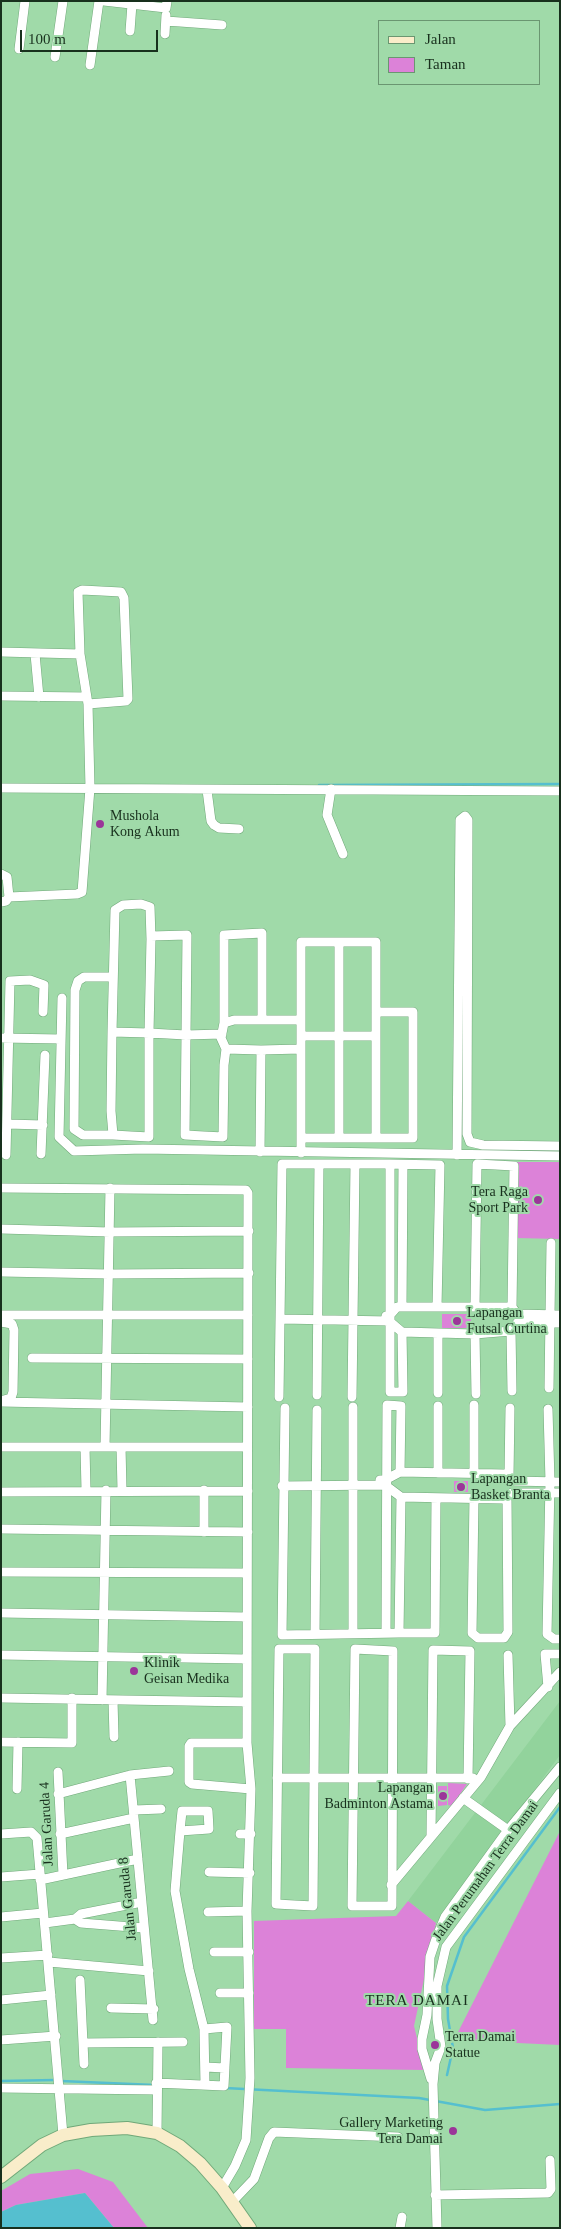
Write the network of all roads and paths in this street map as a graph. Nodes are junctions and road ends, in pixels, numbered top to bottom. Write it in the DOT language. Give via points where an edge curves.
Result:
graph roads {
  1 [pos="25,1"];
  2 [pos="63,1"];
  3 [pos="100,1"];
  4 [pos="104,1"];
  5 [pos="132,4"];
  6 [pos="166,4"];
  7 [pos="166,21"];
  8 [pos="222,25"];
  9 [pos="130,30"];
  10 [pos="165,34"];
  11 [pos="19,50"];
  12 [pos="55,57"];
  13 [pos="90,65"];
  14 [pos="1,652"];
  15 [pos="35,654"];
  16 [pos="80,654"];
  17 [pos="1,696"];
  18 [pos="39,698"];
  19 [pos="87,701"];
  20 [pos="1,788"];
  21 [pos="90,788"];
  22 [pos="207,790"];
  23 [pos="331,790"];
  24 [pos="560,791"];
  25 [pos="239,829"];
  26 [pos="342,854"];
  27 [pos="1,874"];
  28 [pos="5,899"];
  29 [pos="151,936"];
  30 [pos="338,942"];
  31 [pos="113,977"];
  32 [pos="62,998"];
  33 [pos="44,1012"];
  34 [pos="376,1012"];
  35 [pos="262,1020"];
  36 [pos="301,1020"];
  37 [pos="224,1023"];
  38 [pos="112,1032"];
  39 [pos="149,1033"];
  40 [pos="222,1034"];
  41 [pos="186,1035"];
  42 [pos="301,1036"];
  43 [pos="339,1036"];
  44 [pos="376,1036"];
  45 [pos="6,1038"];
  46 [pos="61,1039"];
  47 [pos="226,1049"];
  48 [pos="301,1049"];
  49 [pos="261,1050"];
  50 [pos="45,1055"];
  51 [pos="7,1124"];
  52 [pos="43,1125"];
  53 [pos="113,1134"];
  54 [pos="301,1138"];
  55 [pos="339,1138"];
  56 [pos="376,1138"];
  57 [pos="470,1142"];
  58 [pos="560,1146"];
  59 [pos="260,1152"];
  60 [pos="301,1152"];
  61 [pos="41,1154"];
  62 [pos="6,1155"];
  63 [pos="457,1155"];
  64 [pos="560,1156"];
  65 [pos="319,1164"];
  66 [pos="355,1164"];
  67 [pos="390,1164"];
  68 [pos="403,1165"];
  69 [pos="1,1188"];
  70 [pos="110,1188"];
  71 [pos="1,1229"];
  72 [pos="249,1231"];
  73 [pos="110,1232"];
  74 [pos="551,1243"];
  75 [pos="1,1272"];
  76 [pos="249,1273"];
  77 [pos="109,1274"];
  78 [pos="402,1307"];
  79 [pos="437,1307"];
  80 [pos="475,1307"];
  81 [pos="516,1314"];
  82 [pos="1,1315"];
  83 [pos="108,1315"];
  84 [pos="248,1315"];
  85 [pos="560,1315"];
  86 [pos="281,1317"];
  87 [pos="318,1317"];
  88 [pos="353,1318"];
  89 [pos="389,1318"];
  90 [pos="550,1318"];
  91 [pos="1,1322"];
  92 [pos="560,1323"];
  93 [pos="511,1330"];
  94 [pos="402,1332"];
  95 [pos="438,1333"];
  96 [pos="475,1334"];
  97 [pos="32,1358"];
  98 [pos="108,1358"];
  99 [pos="248,1359"];
  100 [pos="549,1388"];
  101 [pos="512,1392"];
  102 [pos="438,1393"];
  103 [pos="476,1394"];
  104 [pos="317,1395"];
  105 [pos="280,1397"];
  106 [pos="352,1397"];
  107 [pos="1,1402"];
  108 [pos="107,1404"];
  109 [pos="474,1405"];
  110 [pos="438,1406"];
  111 [pos="248,1407"];
  112 [pos="353,1407"];
  113 [pos="285,1408"];
  114 [pos="510,1408"];
  115 [pos="548,1409"];
  116 [pos="317,1410"];
  117 [pos="105,1446"];
  118 [pos="1,1447"];
  119 [pos="85,1447"];
  120 [pos="121,1447"];
  121 [pos="247,1447"];
  122 [pos="400,1472"];
  123 [pos="438,1473"];
  124 [pos="474,1473"];
  125 [pos="511,1479"];
  126 [pos="555,1482"];
  127 [pos="282,1483"];
  128 [pos="316,1483"];
  129 [pos="352,1483"];
  130 [pos="385,1483"];
  131 [pos="86,1490"];
  132 [pos="106,1490"];
  133 [pos="122,1490"];
  134 [pos="204,1490"];
  135 [pos="248,1490"];
  136 [pos="1,1492"];
  137 [pos="555,1492"];
  138 [pos="510,1494"];
  139 [pos="401,1497"];
  140 [pos="436,1498"];
  141 [pos="474,1498"];
  142 [pos="1,1529"];
  143 [pos="106,1532"];
  144 [pos="204,1532"];
  145 [pos="248,1532"];
  146 [pos="1,1572"];
  147 [pos="105,1572"];
  148 [pos="247,1573"];
  149 [pos="1,1613"];
  150 [pos="104,1615"];
  151 [pos="247,1617"];
  152 [pos="386,1633"];
  153 [pos="399,1633"];
  154 [pos="315,1634"];
  155 [pos="352,1634"];
  156 [pos="560,1639"];
  157 [pos="560,1654"];
  158 [pos="1,1655"];
  159 [pos="508,1655"];
  160 [pos="103,1656"];
  161 [pos="247,1659"];
  162 [pos="560,1672"];
  163 [pos="548,1687"];
  164 [pos="1,1698"];
  165 [pos="72,1698"];
  166 [pos="102,1700"];
  167 [pos="113,1700"];
  168 [pos="247,1702"];
  169 [pos="510,1726"];
  170 [pos="114,1737"];
  171 [pos="1,1742"];
  172 [pos="18,1742"];
  173 [pos="247,1743"];
  174 [pos="560,1767"];
  175 [pos="169,1771"];
  176 [pos="58,1772"];
  177 [pos="130,1775"];
  178 [pos="354,1776"];
  179 [pos="315,1777"];
  180 [pos="480,1777"];
  181 [pos="277,1778"];
  182 [pos="392,1778"];
  183 [pos="431,1779"];
  184 [pos="468,1779"];
  185 [pos="18,1789"];
  186 [pos="251,1789"];
  187 [pos="560,1793"];
  188 [pos="58,1794"];
  189 [pos="463,1798"];
  190 [pos="161,1809"];
  191 [pos="134,1814"];
  192 [pos="508,1830"];
  193 [pos="180,1831"];
  194 [pos="1,1834"];
  195 [pos="60,1834"];
  196 [pos="240,1834"];
  197 [pos="251,1834"];
  198 [pos="431,1835"];
  199 [pos="138,1859"];
  200 [pos="209,1872"];
  201 [pos="250,1873"];
  202 [pos="63,1875"];
  203 [pos="1,1877"];
  204 [pos="40,1877"];
  205 [pos="391,1885"];
  206 [pos="142,1902"];
  207 [pos="208,1912"];
  208 [pos="247,1912"];
  209 [pos="1,1917"];
  210 [pos="44,1918"];
  211 [pos="76,1919"];
  212 [pos="144,1928"];
  213 [pos="214,1952"];
  214 [pos="249,1952"];
  215 [pos="1,1958"];
  216 [pos="48,1958"];
  217 [pos="149,1971"];
  218 [pos="80,1980"];
  219 [pos="220,1993"];
  220 [pos="249,1993"];
  221 [pos="51,1995"];
  222 [pos="1,2000"];
  223 [pos="111,2008"];
  224 [pos="154,2009"];
  225 [pos="154,2020"];
  226 [pos="204,2029"];
  227 [pos="56,2036"];
  228 [pos="1,2040"];
  229 [pos="83,2042"];
  230 [pos="158,2042"];
  231 [pos="183,2042"];
  232 [pos="84,2064"];
  233 [pos="205,2067"];
  234 [pos="225,2068"];
  235 [pos="433,2084"];
  236 [pos="205,2085"];
  237 [pos="156,2087"];
  238 [pos="1,2088"];
  239 [pos="59,2088"];
  240 [pos="157,2133"];
  241 [pos="63,2136"];
  242 [pos="398,2137"];
  243 [pos="550,2160"];
  244 [pos="1,2177"];
  245 [pos="222,2188"];
  246 [pos="435,2195"];
  247 [pos="232,2202"];
  248 [pos="402,2217"];
  249 [pos="250,2228"];
  250 [pos="400,2228"];
  251 [pos="437,2228"];
  1 -- 11 [label="street"];
  2 -- 12 [label="street"];
  3 -- 13 [label="street"];
  4 -- 5 [label="street"];
  5 -- 6 [label="street"];
  5 -- 9 [label="street"];
  6 -- 7 [label="street"];
  7 -- 8 [label="street"];
  7 -- 10 [label="street"];
  14 -- 15 [label="street"];
  15 -- 16 [label="street"];
  15 -- 18 [label="street"];
  16 -- 19 [label="street"];
  16 -- 19 [label="street" via="78,591 123,593 128,700"];
  17 -- 18 [label="street"];
  18 -- 19 [label="street"];
  19 -- 21 [label="street"];
  20 -- 21 [label="street"];
  21 -- 22 [label="street"];
  21 -- 28 [label="street" via="82,892"];
  22 -- 23 [label="street"];
  22 -- 25 [label="street" via="214,826"];
  23 -- 24 [label="street"];
  23 -- 26 [label="street" via="327,815"];
  27 -- 28 [label="street" via="7,877"];
  29 -- 31 [label="street" via="150,907 123,905 114,910"];
  29 -- 39 [label="street"];
  29 -- 41 [label="street" via="187,936"];
  30 -- 34 [label="street" via="376,942"];
  30 -- 36 [label="street" via="301,942"];
  30 -- 43 [label="street"];
  31 -- 38 [label="street"];
  31 -- 53 [label="street" via="84,977 78,981 75,990 74,1129 83,1135"];
  32 -- 46 [label="street"];
  33 -- 45 [label="street" via="44,985 30,980 10,981"];
  34 -- 44 [label="street"];
  34 -- 56 [label="street" via="413,1012 413,1138"];
  35 -- 36 [label="street"];
  35 -- 37 [label="street"];
  35 -- 37 [label="street" via="262,932 224,935"];
  36 -- 42 [label="street"];
  37 -- 40 [label="street"];
  38 -- 39 [label="street"];
  38 -- 53 [label="street"];
  39 -- 41 [label="street"];
  39 -- 53 [label="street" via="149,1137"];
  40 -- 41 [label="street"];
  40 -- 47 [label="street"];
  41 -- 47 [label="street" via="185,1135 223,1137"];
  42 -- 43 [label="street"];
  42 -- 48 [label="street"];
  43 -- 44 [label="street"];
  43 -- 55 [label="street"];
  44 -- 56 [label="street"];
  45 -- 46 [label="street"];
  45 -- 51 [label="street"];
  46 -- 59 [label="street" via="59,1137 74,1151"];
  47 -- 49 [label="street"];
  48 -- 49 [label="street"];
  48 -- 54 [label="street"];
  49 -- 59 [label="street"];
  50 -- 52 [label="street"];
  51 -- 52 [label="street"];
  51 -- 62 [label="street"];
  52 -- 61 [label="street"];
  54 -- 55 [label="street"];
  54 -- 60 [label="street"];
  55 -- 56 [label="street"];
  57 -- 58 [label="street"];
  57 -- 63 [label="street"];
  57 -- 63 [label="street" via="468,820 464,816 460,820"];
  59 -- 60 [label="street"];
  60 -- 63 [label="street"];
  63 -- 64 [label="street"];
  65 -- 66 [label="street"];
  65 -- 86 [label="street" via="282,1164"];
  65 -- 87 [label="street"];
  66 -- 67 [label="street"];
  66 -- 88 [label="street"];
  67 -- 68 [label="street"];
  67 -- 89 [label="street"];
  68 -- 78 [label="street"];
  68 -- 79 [label="street" via="440,1165"];
  69 -- 70 [label="street"];
  70 -- 72 [label="street" via="246,1190"];
  70 -- 73 [label="street"];
  71 -- 73 [label="street"];
  72 -- 73 [label="street"];
  72 -- 76 [label="street"];
  73 -- 77 [label="street"];
  74 -- 90 [label="street"];
  75 -- 77 [label="street"];
  76 -- 77 [label="street"];
  76 -- 84 [label="street"];
  77 -- 83 [label="street"];
  78 -- 79 [label="street"];
  78 -- 89 [label="street" via="397,1307"];
  79 -- 80 [label="street"];
  80 -- 81 [label="street"];
  80 -- 81 [label="street" via="477,1164 514,1166"];
  81 -- 90 [label="street"];
  81 -- 93 [label="street"];
  82 -- 83 [label="street"];
  83 -- 84 [label="street"];
  83 -- 98 [label="street"];
  84 -- 99 [label="street"];
  85 -- 90 [label="street"];
  86 -- 87 [label="street"];
  86 -- 105 [label="street"];
  87 -- 88 [label="street"];
  87 -- 104 [label="street"];
  88 -- 89 [label="street"];
  88 -- 106 [label="street"];
  89 -- 94 [label="street"];
  89 -- 94 [label="street" via="390,1392 403,1392"];
  90 -- 92 [label="street"];
  90 -- 100 [label="street"];
  91 -- 107 [label="street" via="12,1324 14,1330 13,1392 11,1398"];
  93 -- 96 [label="street"];
  93 -- 101 [label="street"];
  94 -- 95 [label="street"];
  95 -- 96 [label="street"];
  95 -- 102 [label="street"];
  96 -- 103 [label="street"];
  97 -- 98 [label="street"];
  98 -- 99 [label="street"];
  98 -- 108 [label="street"];
  99 -- 111 [label="street"];
  107 -- 108 [label="street"];
  108 -- 111 [label="street"];
  108 -- 117 [label="street"];
  109 -- 124 [label="street"];
  110 -- 123 [label="street"];
  111 -- 121 [label="street"];
  112 -- 129 [label="street"];
  113 -- 127 [label="street"];
  114 -- 125 [label="street"];
  115 -- 126 [label="street"];
  116 -- 128 [label="street"];
  117 -- 119 [label="street"];
  117 -- 120 [label="street"];
  118 -- 119 [label="street"];
  119 -- 131 [label="street"];
  120 -- 121 [label="street"];
  120 -- 133 [label="street"];
  121 -- 135 [label="street"];
  122 -- 123 [label="street"];
  122 -- 130 [label="street"];
  122 -- 130 [label="street" via="401,1406 386,1405"];
  123 -- 124 [label="street"];
  124 -- 125 [label="street" via="504,1474"];
  125 -- 126 [label="street"];
  125 -- 138 [label="street"];
  126 -- 137 [label="street"];
  127 -- 128 [label="street"];
  127 -- 154 [label="street" via="282,1634"];
  128 -- 129 [label="street"];
  128 -- 154 [label="street"];
  129 -- 130 [label="street"];
  129 -- 155 [label="street"];
  130 -- 139 [label="street"];
  130 -- 152 [label="street"];
  131 -- 132 [label="street"];
  131 -- 136 [label="street"];
  132 -- 133 [label="street"];
  132 -- 143 [label="street"];
  133 -- 134 [label="street"];
  134 -- 135 [label="street"];
  134 -- 144 [label="street"];
  135 -- 145 [label="street"];
  137 -- 138 [label="street"];
  137 -- 156 [label="street" via="547,1634"];
  138 -- 141 [label="street" via="501,1499"];
  138 -- 141 [label="street" via="508,1632 504,1638 478,1638 472,1633"];
  139 -- 140 [label="street"];
  139 -- 153 [label="street"];
  140 -- 141 [label="street"];
  140 -- 153 [label="street" via="435,1633"];
  142 -- 143 [label="street"];
  143 -- 144 [label="street"];
  143 -- 147 [label="street"];
  144 -- 145 [label="street"];
  145 -- 148 [label="street"];
  146 -- 147 [label="street"];
  147 -- 148 [label="street"];
  147 -- 150 [label="street"];
  148 -- 151 [label="street"];
  149 -- 150 [label="street"];
  150 -- 151 [label="street"];
  150 -- 160 [label="street"];
  151 -- 161 [label="street"];
  152 -- 153 [label="street"];
  152 -- 155 [label="street"];
  154 -- 155 [label="street"];
  157 -- 163 [label="street" via="545,1654"];
  158 -- 160 [label="street"];
  159 -- 169 [label="street"];
  160 -- 161 [label="street"];
  160 -- 166 [label="street"];
  161 -- 168 [label="street"];
  162 -- 163 [label="street"];
  163 -- 169 [label="street"];
  164 -- 165 [label="street"];
  165 -- 166 [label="street"];
  165 -- 172 [label="street" via="72,1743"];
  166 -- 167 [label="street"];
  167 -- 168 [label="street"];
  167 -- 170 [label="street"];
  168 -- 173 [label="street"];
  169 -- 180 [label="street"];
  171 -- 172 [label="street"];
  172 -- 185 [label="street"];
  173 -- 186 [label="street"];
  173 -- 186 [label="street" via="191,1743 189,1782"];
  174 -- 192 [label="street, Jalan Perumahan Terra Damai"];
  175 -- 177 [label="street"];
  176 -- 188 [label="street, Jalan Garuda 4"];
  177 -- 188 [label="street"];
  177 -- 191 [label="street, Jalan Garuda 8"];
  178 -- 179 [label="street"];
  178 -- 182 [label="street"];
  178 -- 182 [label="street" via="355,1649 393,1651"];
  178 -- 205 [label="street" via="352,1906 392,1906"];
  179 -- 181 [label="street"];
  179 -- 181 [label="street" via="313,1906 276,1904"];
  179 -- 181 [label="street" via="315,1649 279,1649"];
  180 -- 184 [label="street"];
  180 -- 189 [label="street"];
  182 -- 183 [label="street"];
  182 -- 205 [label="street"];
  183 -- 184 [label="street"];
  183 -- 184 [label="street" via="433,1650 470,1651"];
  183 -- 198 [label="street"];
  186 -- 197 [label="street"];
  187 -- 235 [label="street, Jalan Perumahan Terra Damai" via="446,1947 437,1986 436,2019 441,2046 435,2062"];
  188 -- 195 [label="street, Jalan Garuda 4"];
  189 -- 192 [label="street"];
  189 -- 198 [label="street"];
  190 -- 191 [label="street"];
  191 -- 195 [label="street"];
  191 -- 199 [label="street, Jalan Garuda 8"];
  192 -- 235 [label="street, Jalan Perumahan Terra Damai" via="445,1917 430,1957 422,2049"];
  193 -- 226 [label="street" via="175,1891"];
  194 -- 204 [label="street" via="35,1834"];
  195 -- 202 [label="street, Jalan Garuda 4"];
  196 -- 197 [label="street"];
  197 -- 201 [label="street"];
  198 -- 205 [label="street"];
  199 -- 202 [label="street"];
  199 -- 206 [label="street, Jalan Garuda 8"];
  200 -- 201 [label="street"];
  201 -- 208 [label="street"];
  202 -- 204 [label="street"];
  203 -- 204 [label="street"];
  204 -- 210 [label="street"];
  206 -- 211 [label="street" via="81,1914"];
  206 -- 212 [label="street, Jalan Garuda 8"];
  207 -- 208 [label="street"];
  208 -- 214 [label="street"];
  209 -- 210 [label="street"];
  210 -- 211 [label="street"];
  210 -- 216 [label="street"];
  211 -- 212 [label="street" via="81,1923"];
  212 -- 217 [label="street, Jalan Garuda 8"];
  213 -- 214 [label="street"];
  214 -- 220 [label="street"];
  215 -- 216 [label="street"];
  216 -- 217 [label="street"];
  216 -- 221 [label="street"];
  217 -- 224 [label="street, Jalan Garuda 8"];
  218 -- 229 [label="street"];
  219 -- 220 [label="street"];
  220 -- 245 [label="street" via="250,2078 246,2140"];
  221 -- 222 [label="street"];
  221 -- 227 [label="street"];
  223 -- 224 [label="street"];
  224 -- 225 [label="street, Jalan Garuda 8"];
  226 -- 233 [label="street"];
  226 -- 234 [label="street" via="227,2027"];
  227 -- 228 [label="street"];
  227 -- 239 [label="street"];
  229 -- 230 [label="street"];
  229 -- 232 [label="street"];
  230 -- 231 [label="street"];
  230 -- 237 [label="street"];
  233 -- 234 [label="street"];
  233 -- 236 [label="street"];
  234 -- 236 [label="street" via="224,2086"];
  235 -- 246 [label="street"];
  236 -- 237 [label="street"];
  237 -- 239 [label="street"];
  237 -- 240 [label="street"];
  238 -- 239 [label="street"];
  239 -- 241 [label="street"];
  240 -- 241 [label="street" via="127,2128"];
  240 -- 245 [label="street" via="180,2146"];
  241 -- 244 [label="street" via="42,2145"];
  242 -- 247 [label="street" via="274,2132 254,2179"];
  243 -- 246 [label="street" via="551,2189 548,2193"];
  245 -- 247 [label="street"];
  246 -- 251 [label="street"];
  247 -- 249 [label="street"];
  248 -- 250 [label="street"];
}
